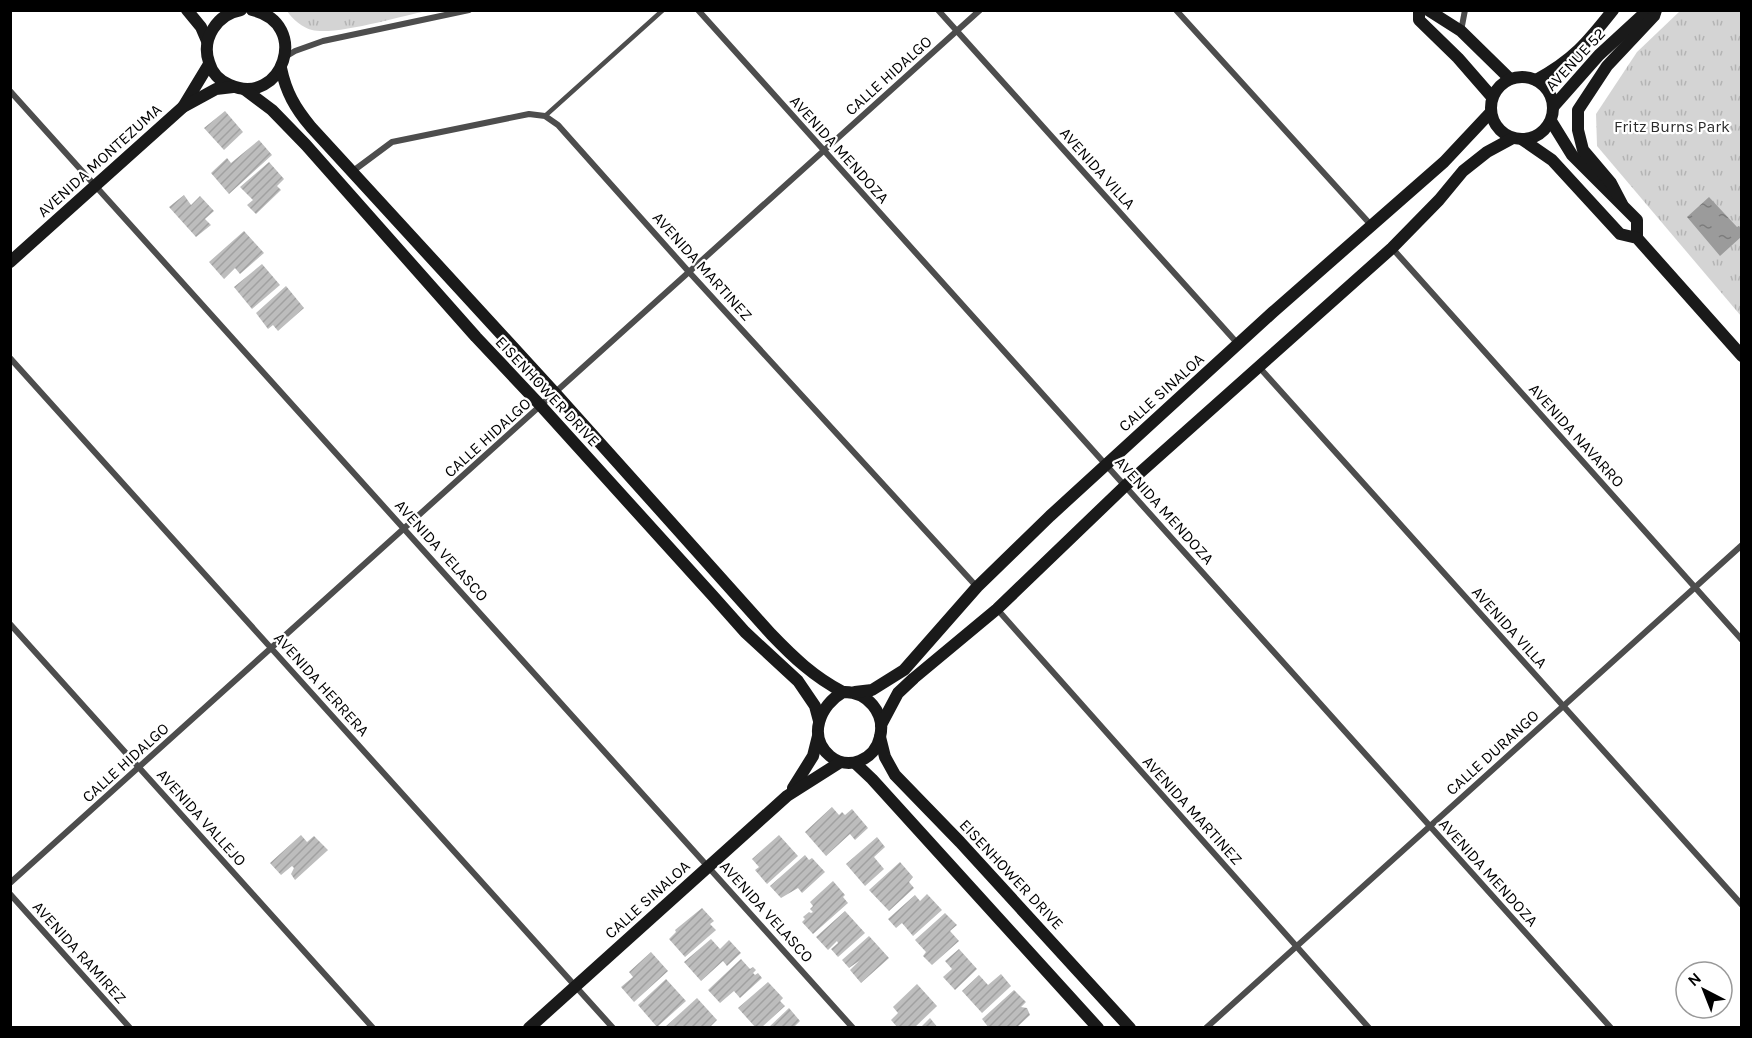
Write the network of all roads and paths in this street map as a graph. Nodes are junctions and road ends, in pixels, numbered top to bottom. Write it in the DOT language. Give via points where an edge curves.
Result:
graph roads {
  1 [pos="188,10"];
  2 [pos="252,10"];
  3 [pos="469,10"];
  4 [pos="663,10"];
  5 [pos="698,10"];
  6 [pos="938,10"];
  7 [pos="980,10"];
  8 [pos="1176,10"];
  9 [pos="1419,10"];
  10 [pos="1428,10"];
  11 [pos="1466,10"];
  12 [pos="1613,10"];
  13 [pos="1648,10"];
  14 [pos="1656,10"];
  15 [pos="234,11"];
  16 [pos="957,31"];
  17 [pos="1461,32"];
  18 [pos="207,41"];
  19 [pos="283,62"];
  20 [pos="209,64"];
  21 [pos="1510,79"];
  22 [pos="1536,80"];
  23 [pos="238,88"];
  24 [pos="10,91"];
  25 [pos="1492,97"];
  26 [pos="183,107"];
  27 [pos="1553,107"];
  28 [pos="1491,113"];
  29 [pos="545,116"];
  30 [pos="1551,121"];
  31 [pos="1517,139"];
  32 [pos="824,151"];
  33 [pos="353,171"];
  34 [pos="96,186"];
  35 [pos="1622,204"];
  36 [pos="1371,225"];
  37 [pos="1637,238"];
  38 [pos="1392,248"];
  39 [pos="10,262"];
  40 [pos="689,272"];
  41 [pos="1238,344"];
  42 [pos="1742,356"];
  43 [pos="10,358"];
  44 [pos="1258,367"];
  45 [pos="556,394"];
  46 [pos="542,406"];
  47 [pos="1105,464"];
  48 [pos="1125,486"];
  49 [pos="404,529"];
  50 [pos="1742,545"];
  51 [pos="977,587"];
  52 [pos="1694,588"];
  53 [pos="997,609"];
  54 [pos="10,624"];
  55 [pos="1742,640"];
  56 [pos="271,648"];
  57 [pos="849,692"];
  58 [pos="1563,706"];
  59 [pos="819,721"];
  60 [pos="881,731"];
  61 [pos="818,735"];
  62 [pos="839,763"];
  63 [pos="855,763"];
  64 [pos="139,767"];
  65 [pos="787,796"];
  66 [pos="1430,826"];
  67 [pos="708,866"];
  68 [pos="10,883"];
  69 [pos="10,894"];
  70 [pos="1742,905"];
  71 [pos="1296,947"];
  72 [pos="575,986"];
  73 [pos="130,1028"];
  74 [pos="373,1028"];
  75 [pos="529,1028"];
  76 [pos="613,1028"];
  77 [pos="853,1028"];
  78 [pos="1098,1028"];
  79 [pos="1130,1028"];
  80 [pos="1206,1028"];
  81 [pos="1369,1028"];
  82 [pos="1611,1028"];
  1 -- 18 [label="main road"];
  2 -- 19 [label="main road, EISENHOWER DRIVE" via="278,25 286,46"];
  3 -- 19 [label="street" via="308,45"];
  4 -- 29 [label="lane"];
  5 -- 32 [label="street, AVENIDA MENDOZA"];
  6 -- 16 [label="street, AVENIDA VILLA"];
  7 -- 16 [label="street, CALLE HIDALGO"];
  8 -- 36 [label="street"];
  9 -- 25 [label="main road" via="1419,20"];
  10 -- 17 [label="main road"];
  11 -- 17 [label="street"];
  12 -- 22 [label="main road, AVENUE 52" via="1584,46 1561,66"];
  13 -- 27 [label="main road, AVENUE 52" via="1599,55"];
  14 -- 35 [label="main road" via="1607,66 1578,110 1583,150 1611,183"];
  15 -- 18 [label="main road" via="218,22"];
  16 -- 32 [label="street, CALLE HIDALGO"];
  16 -- 41 [label="street, AVENIDA VILLA"];
  17 -- 21 [label="main road"];
  18 -- 20 [label="main road"];
  19 -- 23 [label="main road" via="265,84"];
  19 -- 33 [label="main road, EISENHOWER DRIVE" via="285,86 293,104"];
  20 -- 23 [label="main road, EISENHOWER DRIVE" via="223,81"];
  20 -- 26 [label="main road, AVENIDA MONTEZUMA"];
  21 -- 22 [label="main road"];
  21 -- 25 [label="main road"];
  22 -- 27 [label="main road" via="1548,91"];
  23 -- 26 [label="main road, AVENIDA MONTEZUMA" via="216,89"];
  23 -- 46 [label="main road, EISENHOWER DRIVE" via="272,110 306,145 476,338"];
  24 -- 34 [label="street, AVENIDA VELASCO"];
  25 -- 28 [label="main road"];
  26 -- 34 [label="main road, AVENIDA MONTEZUMA"];
  27 -- 30 [label="main road"];
  28 -- 31 [label="main road" via="1497,129"];
  28 -- 36 [label="main road, CALLE SINALOA" via="1444,162"];
  29 -- 33 [label="street" via="529,114 392,142"];
  29 -- 40 [label="street, AVENIDA MARTINEZ" via="558,124"];
  30 -- 31 [label="main road" via="1539,135"];
  30 -- 35 [label="main road" via="1572,155"];
  31 -- 37 [label="main road" via="1552,159 1620,234"];
  31 -- 38 [label="main road" via="1487,152 1463,171"];
  32 -- 40 [label="street, CALLE HIDALGO"];
  32 -- 47 [label="street, AVENIDA MENDOZA"];
  33 -- 45 [label="main road, EISENHOWER DRIVE"];
  34 -- 39 [label="main road, AVENIDA MONTEZUMA"];
  34 -- 49 [label="street, AVENIDA VELASCO"];
  35 -- 37 [label="main road" via="1638,220"];
  36 -- 41 [label="main road, CALLE SINALOA"];
  37 -- 42 [label="main road"];
  38 -- 44 [label="main road"];
  38 -- 52 [label="street, AVENIDA NAVARRO"];
  40 -- 45 [label="street, CALLE HIDALGO"];
  40 -- 51 [label="street, AVENIDA MARTINEZ"];
  41 -- 47 [label="main road, CALLE SINALOA"];
  43 -- 56 [label="street, AVENIDA HERRERA"];
  44 -- 48 [label="main road"];
  44 -- 58 [label="street, AVENIDA VILLA"];
  45 -- 46 [label="street, CALLE HIDALGO"];
  45 -- 57 [label="main road, EISENHOWER DRIVE" via="771,634 821,680"];
  46 -- 49 [label="street, CALLE HIDALGO"];
  46 -- 59 [label="main road, EISENHOWER DRIVE" via="732,618 798,681 815,706"];
  47 -- 48 [label="street, AVENIDA MENDOZA"];
  47 -- 51 [label="main road, CALLE SINALOA"];
  48 -- 53 [label="main road"];
  48 -- 66 [label="street, AVENIDA MENDOZA"];
  49 -- 56 [label="street, CALLE HIDALGO"];
  49 -- 67 [label="street, AVENIDA VELASCO"];
  50 -- 52 [label="street, CALLE DURANGO"];
  51 -- 57 [label="main road, CALLE SINALOA" via="904,670 872,690"];
  52 -- 55 [label="street, AVENIDA NAVARRO"];
  52 -- 58 [label="street, CALLE DURANGO"];
  53 -- 60 [label="main road" via="898,693"];
  53 -- 71 [label="street, AVENIDA MARTINEZ"];
  54 -- 64 [label="street, AVENIDA VALLEJO"];
  56 -- 64 [label="street, CALLE HIDALGO"];
  56 -- 72 [label="street, AVENIDA HERRERA"];
  57 -- 59 [label="main road" via="825,707"];
  57 -- 60 [label="main road" via="867,698 874,706"];
  58 -- 66 [label="street, CALLE DURANGO"];
  58 -- 70 [label="street, AVENIDA VILLA"];
  59 -- 61 [label="main road"];
  60 -- 63 [label="main road" via="877,746"];
  60 -- 79 [label="main road, EISENHOWER DRIVE" via="885,757 895,775"];
  61 -- 62 [label="main road" via="825,752"];
  61 -- 65 [label="main road, CALLE SINALOA" via="813,756"];
  62 -- 63 [label="main road"];
  62 -- 65 [label="main road, CALLE SINALOA"];
  63 -- 78 [label="main road"];
  64 -- 68 [label="street, CALLE HIDALGO"];
  64 -- 74 [label="street, AVENIDA VALLEJO"];
  65 -- 67 [label="main road, CALLE SINALOA"];
  66 -- 71 [label="street, CALLE DURANGO"];
  66 -- 82 [label="street, AVENIDA MENDOZA"];
  67 -- 72 [label="main road, CALLE SINALOA"];
  67 -- 77 [label="street, AVENIDA VELASCO"];
  69 -- 73 [label="street, AVENIDA RAMIREZ"];
  71 -- 80 [label="street, CALLE DURANGO"];
  71 -- 81 [label="street, AVENIDA MARTINEZ"];
  72 -- 75 [label="main road, CALLE SINALOA"];
  72 -- 76 [label="street, AVENIDA HERRERA"];
}
